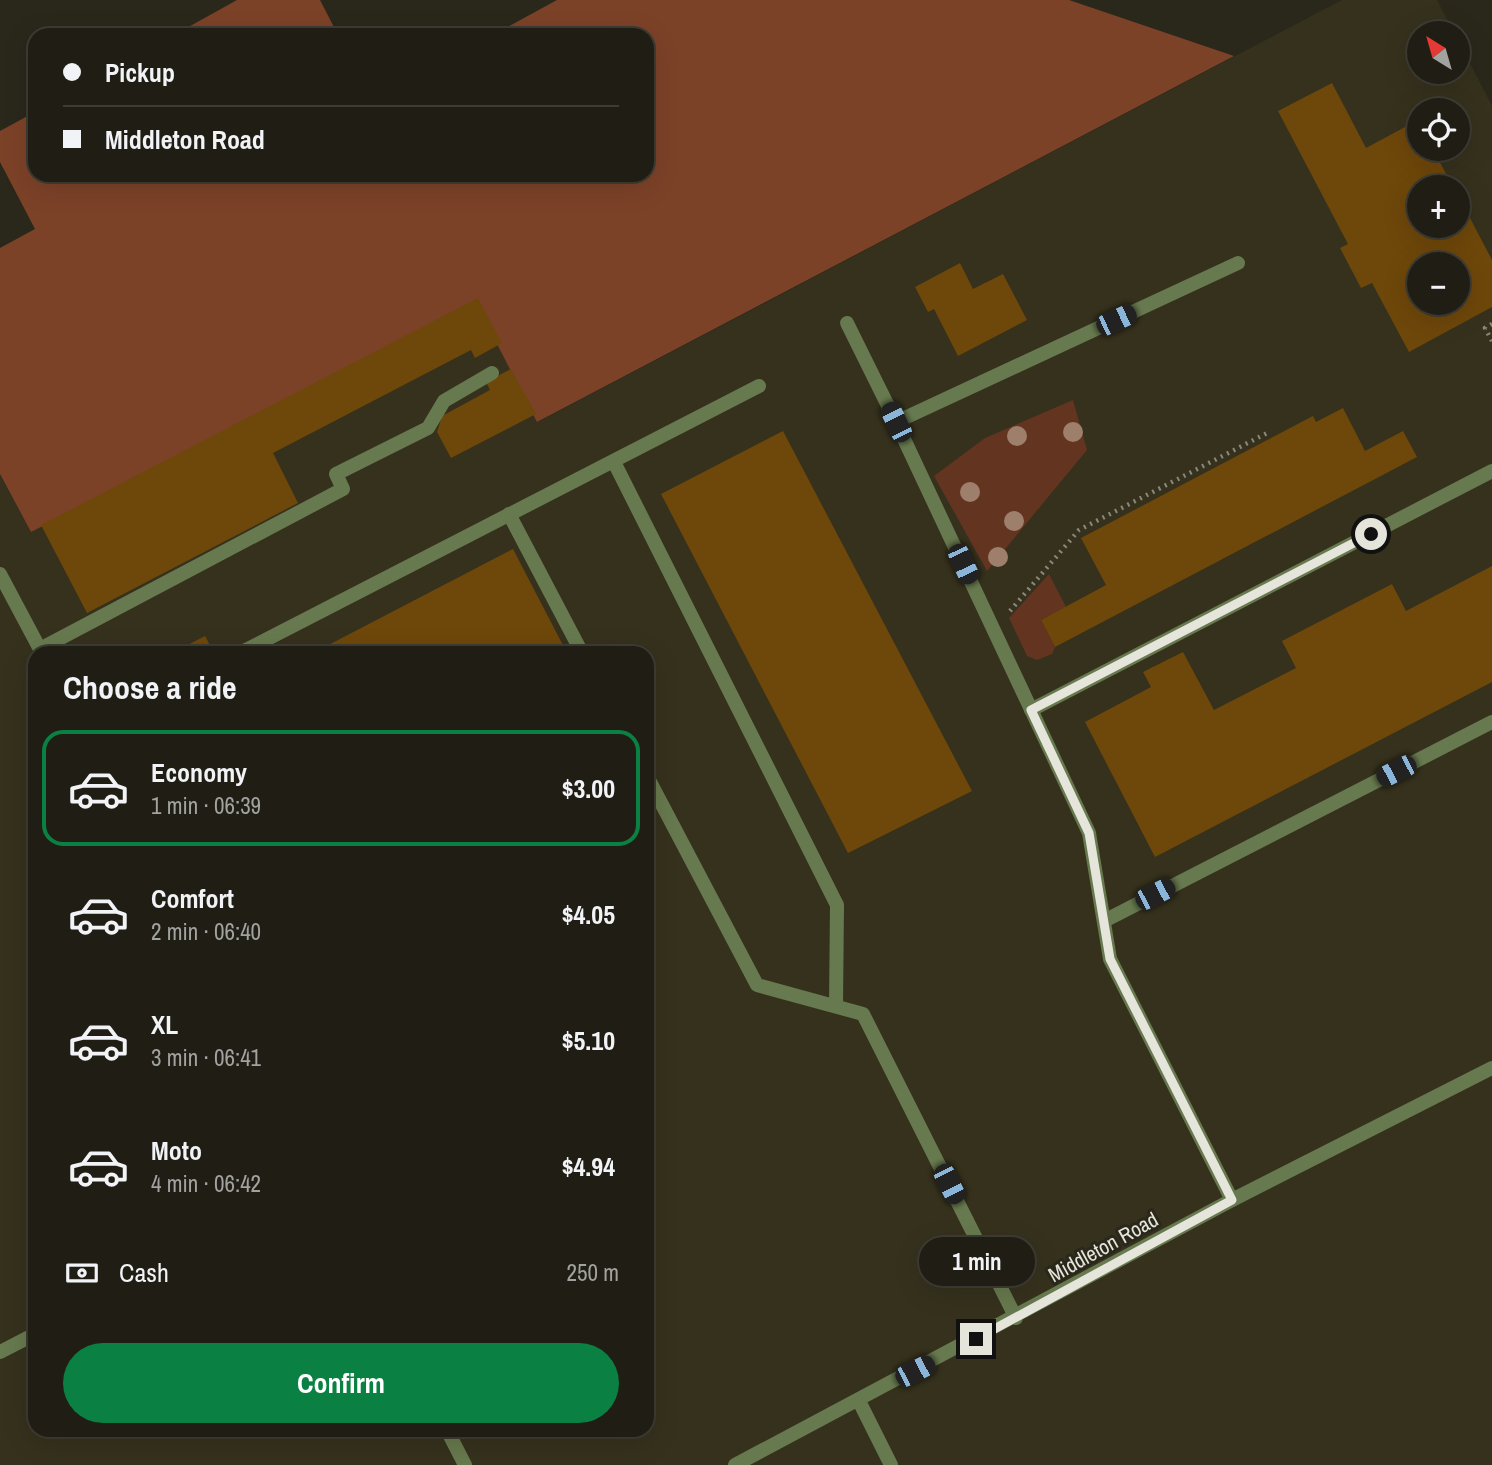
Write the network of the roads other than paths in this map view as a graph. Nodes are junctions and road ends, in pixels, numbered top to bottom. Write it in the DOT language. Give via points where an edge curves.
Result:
graph roads {
  1 [pos="1238,263"];
  2 [pos="847,323"];
  3 [pos="492,373"];
  4 [pos="759,386"];
  5 [pos="896,422"];
  6 [pos="614,462"];
  7 [pos="1492,471"];
  8 [pos="509,514"];
  9 [pos="0,574"];
  10 [pos="38,646"];
  11 [pos="50,646"];
  12 [pos="254,646"];
  13 [pos="578,646"];
  14 [pos="1031,710"];
  15 [pos="1492,722"];
  16 [pos="654,789"];
  17 [pos="1104,922"];
  18 [pos="835,1006"];
  19 [pos="1492,1068"];
  20 [pos="1232,1200"];
  21 [pos="1016,1318"];
  22 [pos="28,1338"];
  23 [pos="0,1352"];
  24 [pos="859,1401"];
  25 [pos="451,1437"];
  26 [pos="465,1465"];
  27 [pos="734,1465"];
  28 [pos="891,1465"];
  1 -- 5 [label="street"];
  2 -- 5 [label="street"];
  3 -- 11 [label="street" via="444,401 428,428 336,474 343,489"];
  4 -- 6 [label="street"];
  5 -- 14 [label="street"];
  6 -- 8 [label="street"];
  6 -- 18 [label="street" via="837,905"];
  7 -- 14 [label="street"];
  8 -- 12 [label="street"];
  8 -- 13 [label="street"];
  9 -- 10 [label="street"];
  14 -- 17 [label="street" via="1089,833"];
  15 -- 17 [label="street"];
  16 -- 18 [label="street" via="757,985"];
  17 -- 20 [label="street" via="1110,959"];
  18 -- 21 [label="street" via="863,1014"];
  19 -- 20 [label="street, Middleton Road"];
  20 -- 21 [label="street, Middleton Road"];
  21 -- 24 [label="street, Middleton Road"];
  22 -- 23 [label="street"];
  24 -- 27 [label="street, Middleton Road"];
  24 -- 28 [label="street"];
  25 -- 26 [label="street"];
}
